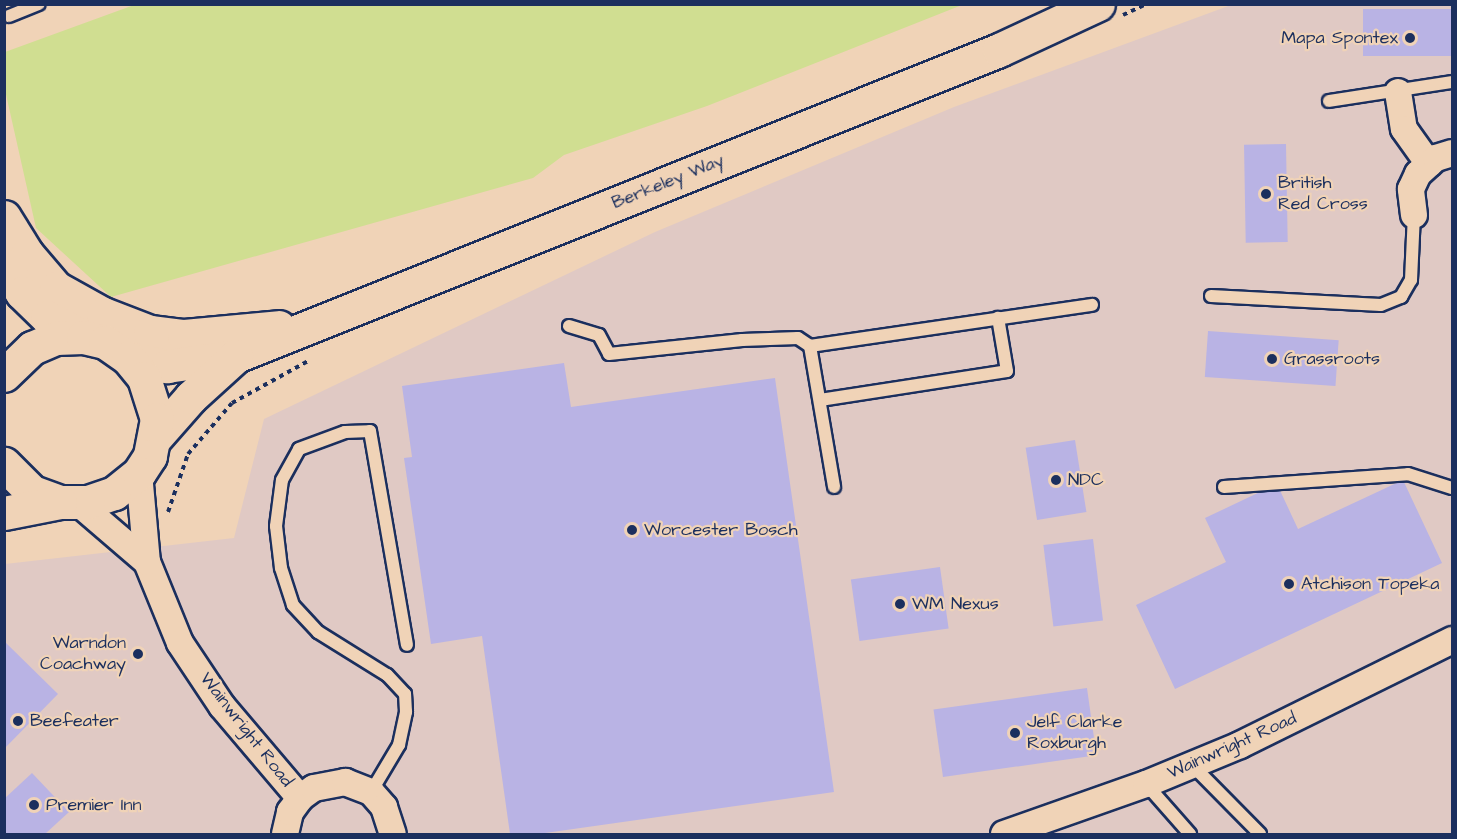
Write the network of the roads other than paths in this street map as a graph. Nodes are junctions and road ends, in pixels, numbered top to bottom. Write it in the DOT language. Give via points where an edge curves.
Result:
graph roads {
  1 [pos="39,4"];
  2 [pos="1107,12"];
  3 [pos="9,16"];
  4 [pos="1452,82"];
  5 [pos="1398,92"];
  6 [pos="1329,101"];
  7 [pos="1452,153"];
  8 [pos="1429,164"];
  9 [pos="1414,215"];
  10 [pos="4,217"];
  11 [pos="4,265"];
  12 [pos="1211,296"];
  13 [pos="1092,305"];
  14 [pos="998,318"];
  15 [pos="312,324"];
  16 [pos="569,326"];
  17 [pos="82,337"];
  18 [pos="810,345"];
  19 [pos="236,356"];
  20 [pos="128,358"];
  21 [pos="4,375"];
  22 [pos="820,400"];
  23 [pos="156,437"];
  24 [pos="4,464"];
  25 [pos="139,473"];
  26 [pos="834,487"];
  27 [pos="1224,487"];
  28 [pos="1452,488"];
  29 [pos="69,502"];
  30 [pos="4,513"];
  31 [pos="147,562"];
  32 [pos="1452,640"];
  33 [pos="407,645"];
  34 [pos="1192,765"];
  35 [pos="1146,784"];
  36 [pos="371,792"];
  37 [pos="300,798"];
  38 [pos="285,834"];
  39 [pos="393,834"];
  40 [pos="1004,834"];
  41 [pos="1190,834"];
  42 [pos="1260,834"];
  1 -- 3 [label="lane"];
  2 -- 15 [label="main road, Berkeley Way" via="999,50"];
  4 -- 5 [label="lane"];
  5 -- 6 [label="lane"];
  5 -- 8 [label="street" via="1404,129"];
  7 -- 8 [label="street"];
  8 -- 9 [label="street" via="1418,174 1411,189"];
  9 -- 12 [label="lane" via="1411,280 1401,297 1381,305"];
  10 -- 15 [label="main road" via="27,254 56,288 103,314 150,332 184,336"];
  11 -- 17 [label="main road" via="22,292 47,317"];
  13 -- 14 [label="lane"];
  14 -- 18 [label="lane"];
  14 -- 22 [label="lane" via="1007,371"];
  15 -- 19 [label="main road, Berkeley Way"];
  16 -- 18 [label="lane" via="599,335 609,354 742,340 798,338"];
  17 -- 20 [label="main road" via="105,342"];
  17 -- 21 [label="main road" via="56,338 32,348"];
  18 -- 22 [label="lane"];
  19 -- 20 [label="main road, Berkeley Way" via="167,366"];
  19 -- 23 [label="main road, Berkeley Way" via="191,397"];
  20 -- 23 [label="main road" via="153,395"];
  22 -- 26 [label="lane"];
  23 -- 25 [label="main road"];
  24 -- 29 [label="main road" via="32,492"];
  25 -- 29 [label="main road" via="114,493"];
  25 -- 31 [label="street, Wainwright Road"];
  27 -- 28 [label="lane" via="1408,474"];
  29 -- 30 [label="main road"];
  29 -- 31 [label="street, Wainwright Road"];
  31 -- 37 [label="street, Wainwright Road" via="180,643 222,706"];
  32 -- 34 [label="street, Wainwright Road"];
  33 -- 36 [label="lane" via="370,431 345,432 299,449 282,480 276,526 281,568 293,605 318,632 387,675 405,694 406,712 399,745"];
  34 -- 35 [label="street, Wainwright Road"];
  34 -- 42 [label="lane"];
  35 -- 40 [label="street, Wainwright Road"];
  35 -- 41 [label="lane"];
  36 -- 37 [label="street, Wainwright Road" via="345,782 329,783"];
  36 -- 39 [label="street" via="384,807"];
  37 -- 38 [label="street, Wainwright Road" via="290,812"];
}
